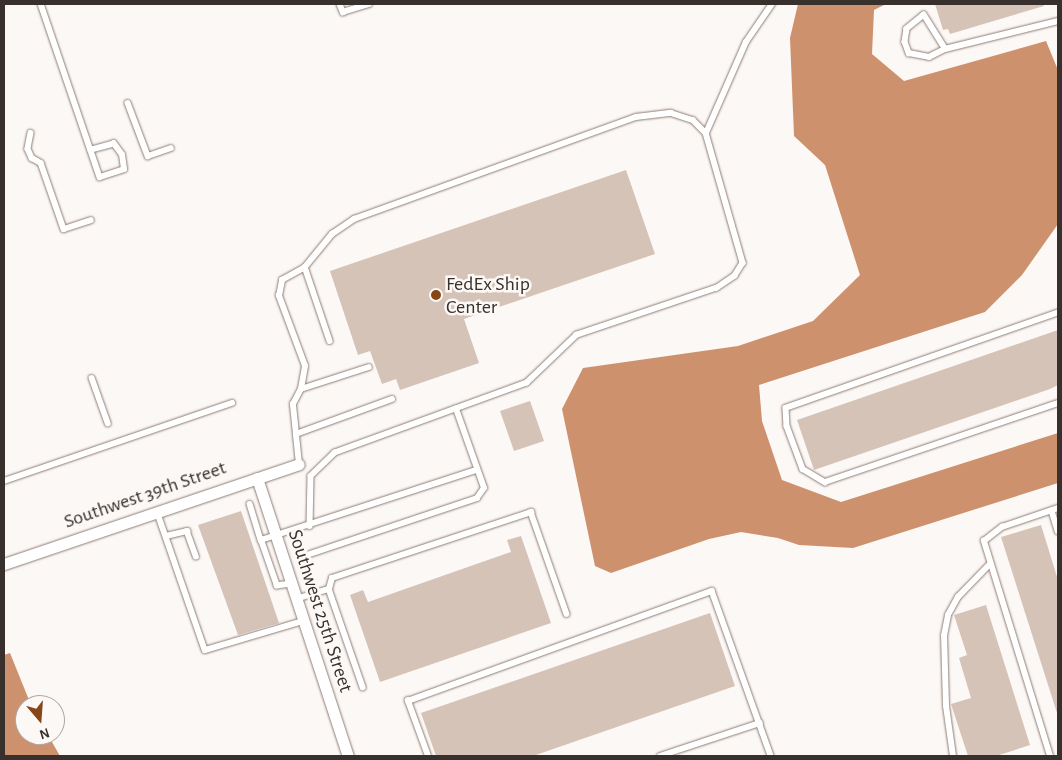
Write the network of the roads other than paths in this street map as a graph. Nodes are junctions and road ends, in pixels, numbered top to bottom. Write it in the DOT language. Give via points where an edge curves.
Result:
graph roads {
  1 [pos="41,4"];
  2 [pos="340,4"];
  3 [pos="369,4"];
  4 [pos="772,4"];
  5 [pos="1058,21"];
  6 [pos="945,49"];
  7 [pos="128,103"];
  8 [pos="31,133"];
  9 [pos="706,133"];
  10 [pos="171,148"];
  11 [pos="91,150"];
  12 [pos="91,220"];
  13 [pos="305,267"];
  14 [pos="1058,314"];
  15 [pos="330,341"];
  16 [pos="369,367"];
  17 [pos="92,378"];
  18 [pos="301,389"];
  19 [pos="392,399"];
  20 [pos="232,403"];
  21 [pos="1058,403"];
  22 [pos="456,409"];
  23 [pos="108,423"];
  24 [pos="296,434"];
  25 [pos="299,464"];
  26 [pos="477,470"];
  27 [pos="257,478"];
  28 [pos="4,481"];
  29 [pos="250,504"];
  30 [pos="1055,510"];
  31 [pos="157,511"];
  32 [pos="310,526"];
  33 [pos="1058,531"];
  34 [pos="166,536"];
  35 [pos="276,536"];
  36 [pos="261,540"];
  37 [pos="310,554"];
  38 [pos="196,556"];
  39 [pos="4,564"];
  40 [pos="989,565"];
  41 [pos="291,584"];
  42 [pos="329,589"];
  43 [pos="296,599"];
  44 [pos="567,614"];
  45 [pos="302,621"];
  46 [pos="363,687"];
  47 [pos="760,723"];
  48 [pos="348,756"];
  49 [pos="428,756"];
  50 [pos="660,756"];
  51 [pos="771,756"];
  52 [pos="953,756"];
  53 [pos="1050,756"];
  1 -- 11 [label="lane"];
  2 -- 3 [label="lane" via="343,12"];
  4 -- 9 [label="lane" via="746,42"];
  5 -- 6 [label="lane"];
  6 -- 6 [label="lane" via="930,57 909,53 905,42 907,29 924,15"];
  7 -- 10 [label="lane" via="148,156"];
  8 -- 12 [label="lane" via="28,149 32,158 41,163 64,229"];
  9 -- 13 [label="lane" via="693,120 670,112 636,117 354,219 332,234"];
  9 -- 22 [label="lane" via="743,263 734,276 717,288 577,335 527,383"];
  11 -- 11 [label="lane" via="100,177 124,169 122,155 114,144"];
  13 -- 15 [label="lane"];
  13 -- 18 [label="lane" via="282,280 279,296 305,366"];
  14 -- 21 [label="lane" via="786,408 787,426 803,469 825,482"];
  16 -- 18 [label="lane"];
  17 -- 23 [label="lane"];
  18 -- 24 [label="lane" via="293,404"];
  19 -- 24 [label="lane"];
  20 -- 28 [label="lane"];
  22 -- 26 [label="lane"];
  22 -- 32 [label="lane" via="336,453 310,476"];
  24 -- 25 [label="lane"];
  25 -- 27 [label="street, Southwest 39th Street"];
  26 -- 32 [label="lane"];
  26 -- 37 [label="lane" via="484,488 477,498"];
  27 -- 31 [label="street, Southwest 39th Street"];
  27 -- 35 [label="street, Southwest 25th Street"];
  29 -- 36 [label="lane"];
  30 -- 33 [label="lane"];
  30 -- 40 [label="lane" via="992,532 984,541"];
  31 -- 34 [label="lane"];
  31 -- 39 [label="street, Southwest 39th Street"];
  32 -- 35 [label="lane"];
  34 -- 38 [label="lane" via="187,530"];
  34 -- 45 [label="lane" via="205,650"];
  35 -- 36 [label="lane"];
  35 -- 41 [label="street, Southwest 25th Street"];
  36 -- 41 [label="lane" via="277,586"];
  40 -- 52 [label="lane" via="958,597 947,622 946,706"];
  40 -- 53 [label="lane"];
  41 -- 43 [label="street, Southwest 25th Street"];
  42 -- 43 [label="lane"];
  42 -- 44 [label="lane" via="332,578 531,512"];
  42 -- 46 [label="lane"];
  43 -- 45 [label="street, Southwest 25th Street"];
  45 -- 48 [label="street, Southwest 25th Street"];
  47 -- 49 [label="lane" via="712,591 408,701"];
  47 -- 50 [label="lane"];
  47 -- 51 [label="lane"];
}
